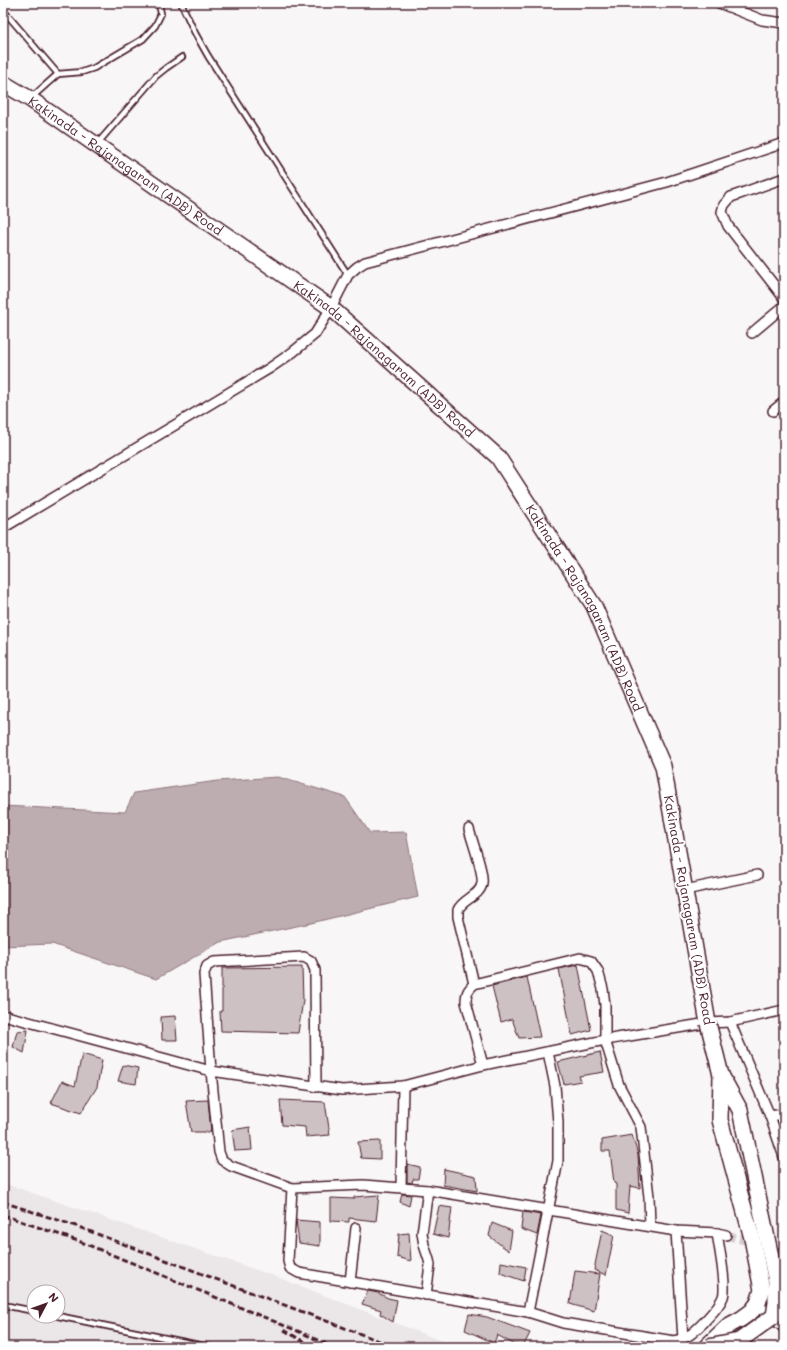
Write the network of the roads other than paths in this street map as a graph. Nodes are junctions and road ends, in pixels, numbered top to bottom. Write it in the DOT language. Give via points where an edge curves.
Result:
graph roads {
  1 [pos="159,3"];
  2 [pos="181,3"];
  3 [pos="719,3"];
  4 [pos="3,10"];
  5 [pos="784,23"];
  6 [pos="182,57"];
  7 [pos="58,74"];
  8 [pos="3,83"];
  9 [pos="30,99"];
  10 [pos="784,143"];
  11 [pos="96,145"];
  12 [pos="784,178"];
  13 [pos="348,275"];
  14 [pos="784,298"];
  15 [pos="784,306"];
  16 [pos="332,308"];
  17 [pos="752,333"];
  18 [pos="784,402"];
  19 [pos="773,411"];
  20 [pos="3,528"];
  21 [pos="469,829"];
  22 [pos="757,875"];
  23 [pos="685,890"];
  24 [pos="474,984"];
  25 [pos="784,1010"];
  26 [pos="3,1015"];
  27 [pos="730,1022"];
  28 [pos="708,1023"];
  29 [pos="605,1040"];
  30 [pos="548,1052"];
  31 [pos="483,1065"];
  32 [pos="211,1071"];
  33 [pos="721,1075"];
  34 [pos="403,1086"];
  35 [pos="316,1087"];
  36 [pos="784,1114"];
  37 [pos="770,1116"];
  38 [pos="784,1157"];
  39 [pos="401,1187"];
  40 [pos="292,1188"];
  41 [pos="428,1190"];
  42 [pos="548,1210"];
  43 [pos="650,1226"];
  44 [pos="356,1228"];
  45 [pos="676,1231"];
  46 [pos="763,1245"];
  47 [pos="784,1253"];
  48 [pos="350,1282"];
  49 [pos="426,1295"];
  50 [pos="758,1303"];
  51 [pos="3,1305"];
  52 [pos="26,1309"];
  53 [pos="528,1312"];
  54 [pos="66,1318"];
  55 [pos="779,1320"];
  56 [pos="683,1339"];
  57 [pos="210,1347"];
  58 [pos="707,1347"];
  1 -- 7 [label="lane" via="161,14 155,26 143,39 94,68"];
  2 -- 13 [label="lane" via="208,56"];
  3 -- 5 [label="street" via="762,20"];
  4 -- 7 [label="lane"];
  6 -- 11 [label="lane" via="156,76"];
  7 -- 9 [label="lane"];
  8 -- 9 [label="main road, Kakinada - Rajanagaram (ADB) Road"];
  9 -- 11 [label="main road, Kakinada - Rajanagaram (ADB) Road"];
  10 -- 13 [label="street" via="667,182 365,262"];
  11 -- 16 [label="main road, Kakinada - Rajanagaram (ADB) Road"];
  12 -- 14 [label="street" via="731,197 722,212 728,226"];
  13 -- 16 [label="street"];
  15 -- 17 [label="street"];
  16 -- 20 [label="street" via="315,334 270,368"];
  16 -- 23 [label="main road, Kakinada - Rajanagaram (ADB) Road" via="498,457 594,606 663,766"];
  18 -- 19 [label="street"];
  21 -- 24 [label="street" via="482,884 477,893 458,910 458,916"];
  22 -- 23 [label="street"];
  23 -- 28 [label="main road, Kakinada - Rajanagaram (ADB) Road"];
  24 -- 29 [label="street" via="580,958 591,961 598,971 604,989"];
  24 -- 31 [label="street" via="468,990 466,1002"];
  25 -- 27 [label="street"];
  26 -- 32 [label="street"];
  27 -- 28 [label="street"];
  27 -- 37 [label="street"];
  28 -- 29 [label="street"];
  28 -- 33 [label="main road, Kakinada - Rajanagaram (ADB) Road, bridge"];
  29 -- 30 [label="street"];
  29 -- 43 [label="street" via="619,1085 641,1127"];
  30 -- 31 [label="street"];
  30 -- 42 [label="street" via="555,1086 558,1122 558,1161"];
  31 -- 34 [label="street"];
  32 -- 35 [label="street"];
  32 -- 35 [label="street" via="204,974 208,966 214,962 304,957 311,961 315,970"];
  32 -- 40 [label="street" via="222,1160 231,1166"];
  33 -- 50 [label="main road, Kakinada - Rajanagaram (ADB) Road, bridge" via="720,1120 752,1238 762,1290"];
  33 -- 55 [label="main road, bridge" via="742,1118 776,1281"];
  34 -- 35 [label="street" via="342,1090"];
  34 -- 39 [label="street"];
  36 -- 37 [label="street"];
  37 -- 38 [label="street"];
  39 -- 40 [label="street" via="363,1185"];
  39 -- 41 [label="street"];
  40 -- 48 [label="street" via="288,1261 290,1268 299,1274"];
  41 -- 42 [label="street"];
  41 -- 49 [label="street" via="422,1233 430,1265"];
  42 -- 43 [label="street"];
  42 -- 53 [label="street"];
  43 -- 45 [label="street"];
  44 -- 48 [label="street"];
  45 -- 56 [label="street"];
  45 -- 56 [label="street" via="721,1234 724,1296 717,1309"];
  46 -- 47 [label="street" via="777,1254"];
  48 -- 49 [label="street"];
  49 -- 53 [label="street"];
  50 -- 55 [label="main road"];
  50 -- 58 [label="main road" via="752,1311 728,1326"];
  51 -- 52 [label="lane"];
  53 -- 56 [label="street" via="563,1323 674,1341"];
  54 -- 57 [label="lane"];
  55 -- 58 [label="main road, bridge" via="739,1341"];
}
